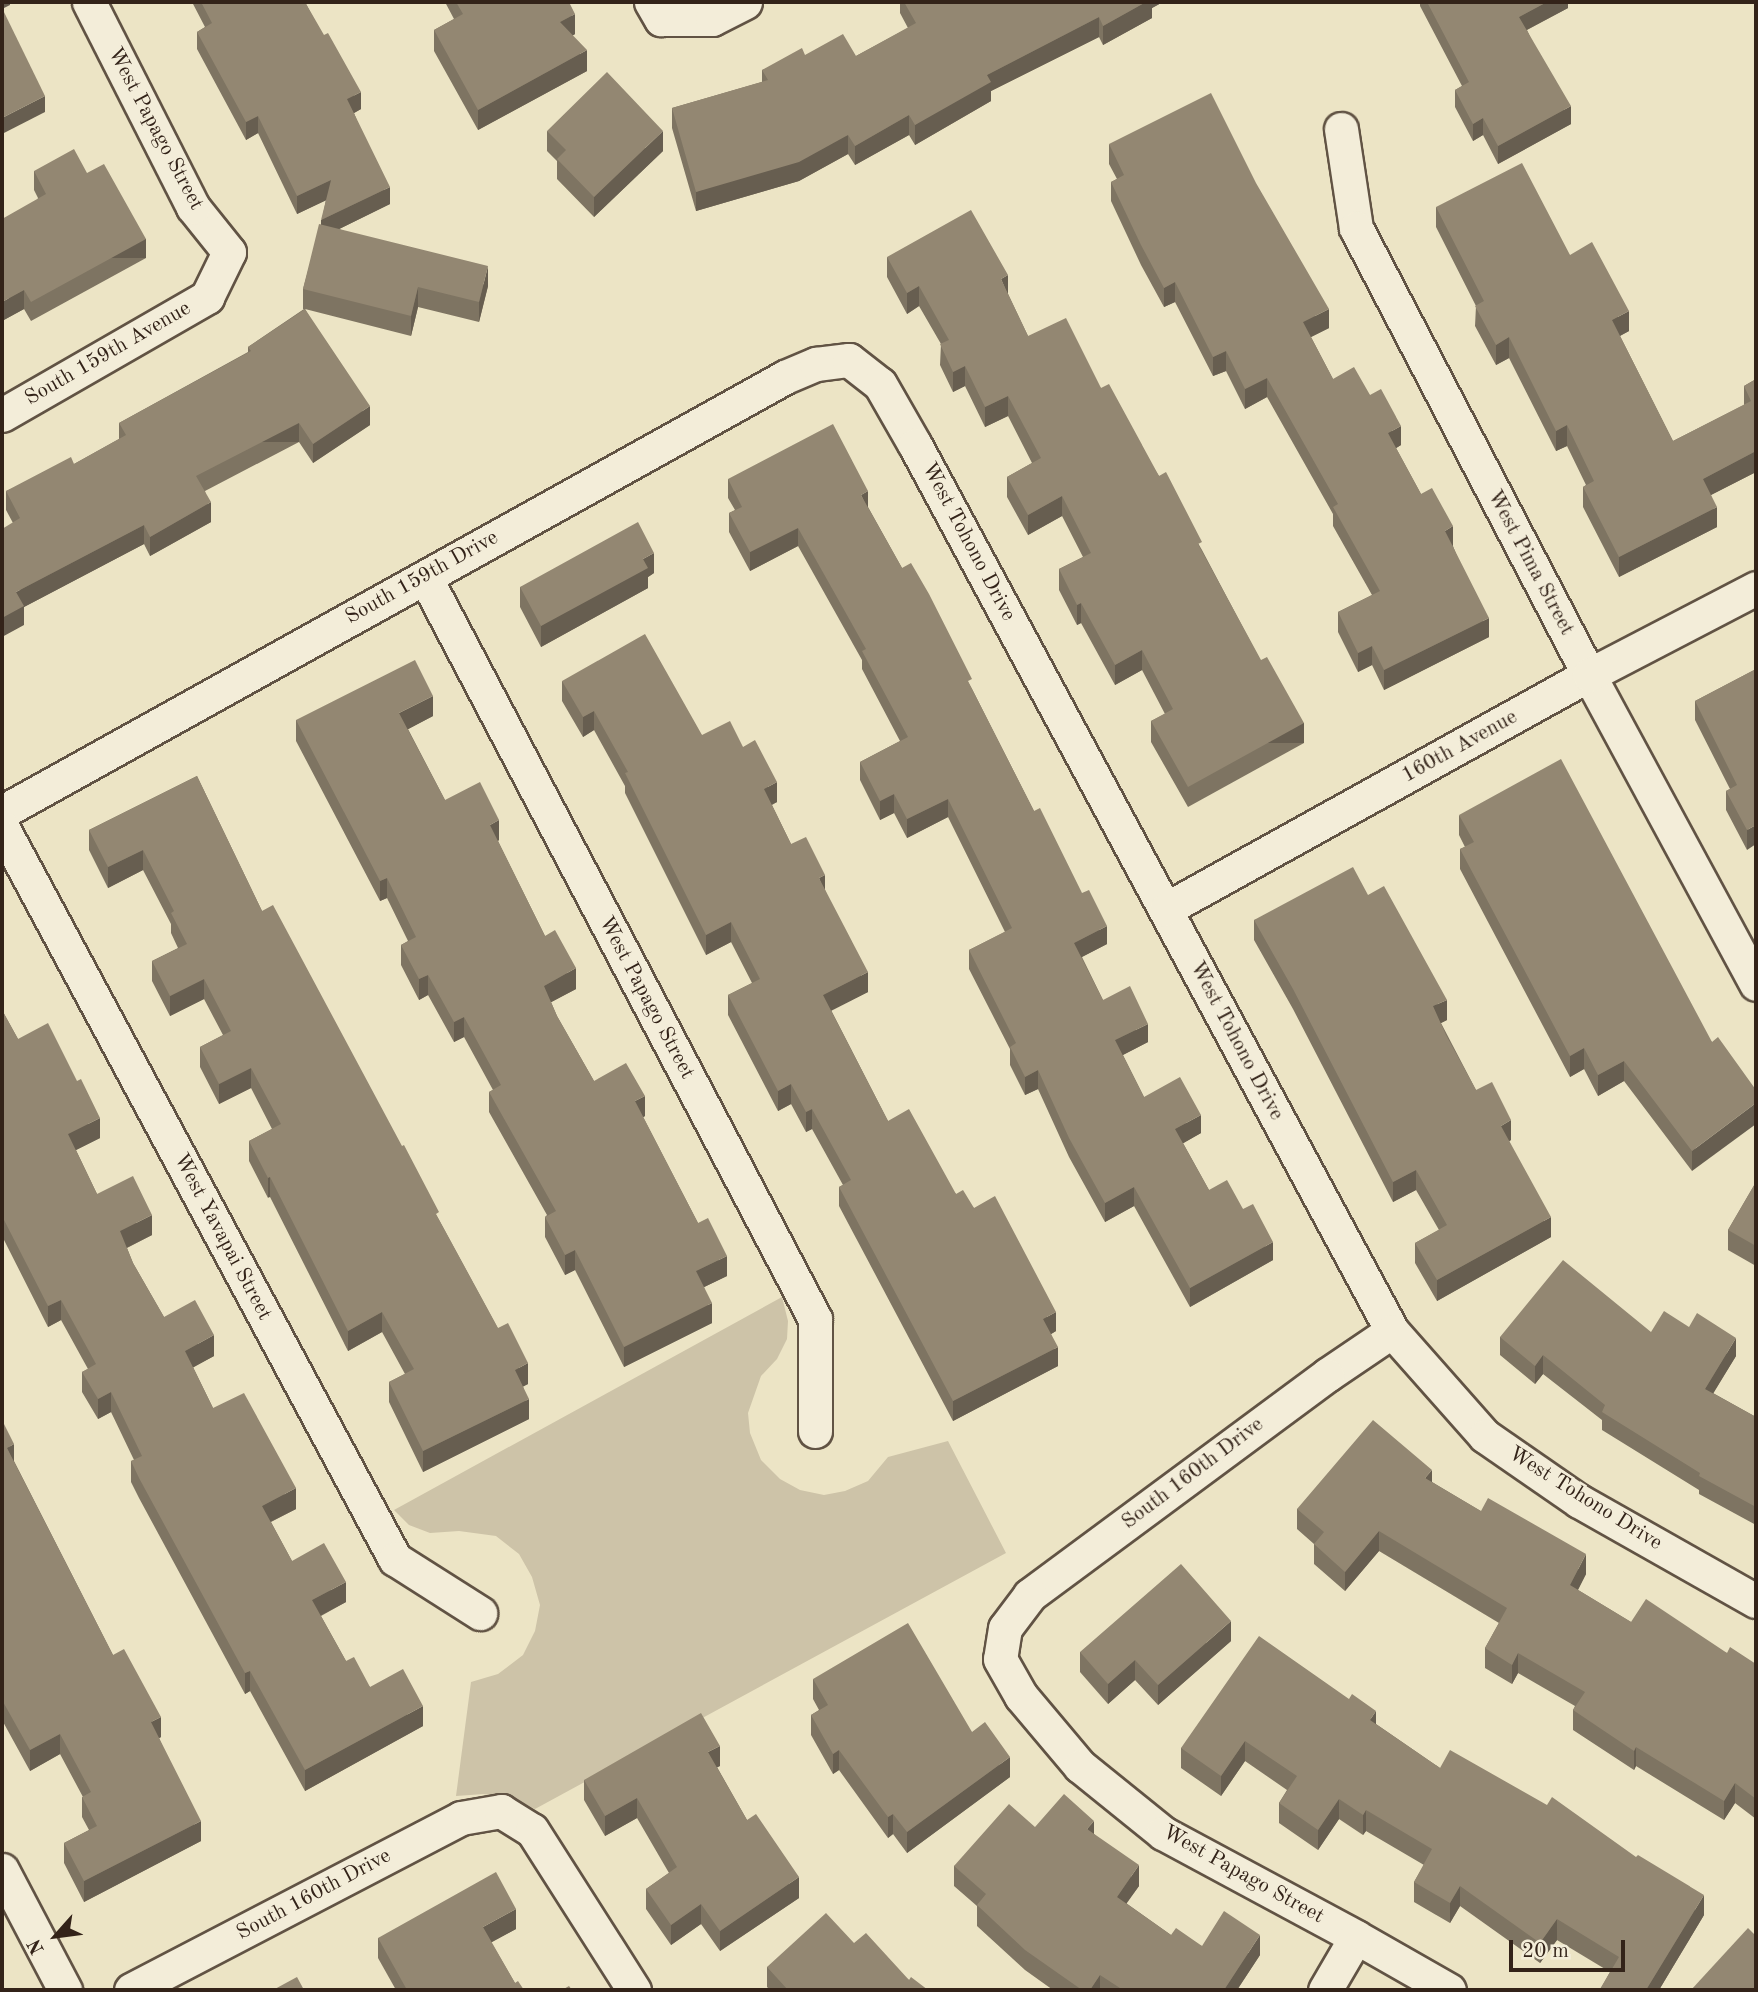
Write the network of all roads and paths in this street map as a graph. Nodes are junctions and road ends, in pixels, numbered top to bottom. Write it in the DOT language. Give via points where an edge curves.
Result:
graph roads {
  1 [pos="89,2"];
  2 [pos="745,2"];
  3 [pos="656,10"];
  4 [pos="1341,129"];
  5 [pos="229,252"];
  6 [pos="849,360"];
  7 [pos="2,415"];
  8 [pos="425,577"];
  9 [pos="1756,588"];
  10 [pos="1589,675"];
  11 [pos="2,811"];
  12 [pos="2,827"];
  13 [pos="1166,909"];
  14 [pos="1756,984"];
  15 [pos="1392,1331"];
  16 [pos="815,1431"];
  17 [pos="1756,1601"];
  18 [pos="480,1613"];
  19 [pos="1005,1628"];
  20 [pos="2,1870"];
  21 [pos="1356,1937"];
  22 [pos="65,1990"];
  23 [pos="131,1990"];
  24 [pos="634,1990"];
  25 [pos="1325,1990"];
  26 [pos="1448,1990"];
  1 -- 5 [label="street, West Papago Street" via="193,207"];
  2 -- 3 [label="street" via="712,19"];
  4 -- 10 [label="street, West Pima Street" via="1356,228"];
  5 -- 7 [label="street, South 159th Avenue" via="207,297"];
  6 -- 8 [label="street, South 159th Drive" via="816,364 785,377"];
  6 -- 13 [label="street, West Tohono Drive" via="880,384"];
  8 -- 11 [label="street, South 159th Drive"];
  8 -- 16 [label="street, West Papago Street" via="816,1319"];
  9 -- 10 [label="street, 160th Avenue"];
  10 -- 13 [label="street, 160th Avenue"];
  10 -- 14 [label="street, West Pima Street"];
  12 -- 18 [label="street, West Yavapai Street" via="396,1559"];
  13 -- 15 [label="street, West Tohono Drive"];
  15 -- 17 [label="street, West Tohono Drive" via="1485,1436 1579,1501"];
  15 -- 19 [label="street, South 160th Drive" via="1030,1595"];
  19 -- 21 [label="street, West Papago Street" via="1000,1659 1021,1696 1080,1766 1163,1833"];
  20 -- 22 [label="street"];
  21 -- 25 [label="street"];
  21 -- 26 [label="street, West Papago Street"];
  23 -- 24 [label="street, South 160th Drive" via="461,1818 501,1811 532,1830"];
}
